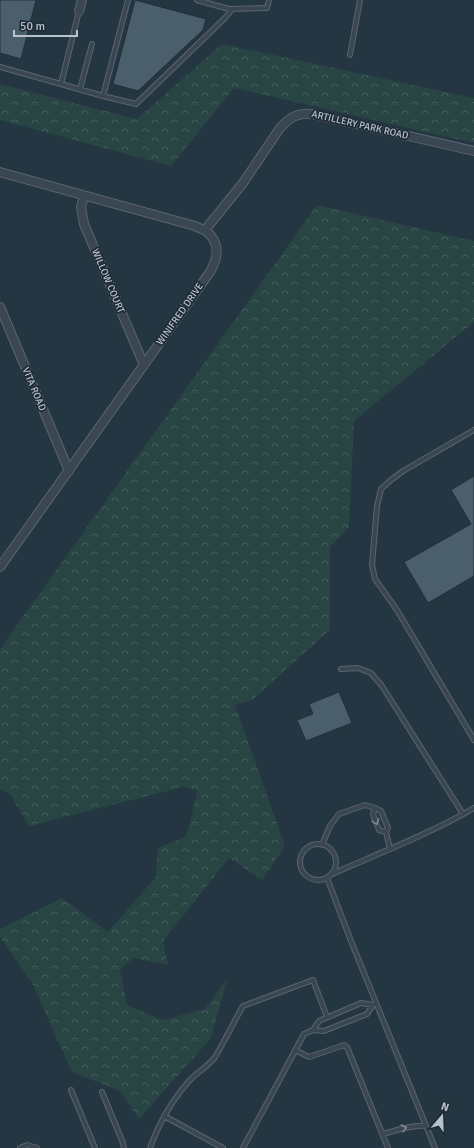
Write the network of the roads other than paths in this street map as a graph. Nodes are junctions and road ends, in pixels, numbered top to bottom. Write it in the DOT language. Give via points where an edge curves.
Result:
graph roads {
  1 [pos="82,0"];
  2 [pos="128,0"];
  3 [pos="197,0"];
  4 [pos="269,0"];
  5 [pos="360,0"];
  6 [pos="232,9"];
  7 [pos="79,11"];
  8 [pos="92,44"];
  9 [pos="350,55"];
  10 [pos="0,66"];
  11 [pos="61,84"];
  12 [pos="80,89"];
  13 [pos="103,96"];
  14 [pos="474,151"];
  15 [pos="0,172"];
  16 [pos="84,196"];
  17 [pos="205,230"];
  18 [pos="0,307"];
  19 [pos="2,319"];
  20 [pos="144,365"];
  21 [pos="474,430"];
  22 [pos="69,470"];
  23 [pos="0,567"];
  24 [pos="341,669"];
  25 [pos="474,740"];
  26 [pos="375,808"];
  27 [pos="474,808"];
  28 [pos="463,814"];
  29 [pos="386,832"];
  30 [pos="322,845"];
  31 [pos="390,848"];
  32 [pos="332,874"];
  33 [pos="328,878"];
  34 [pos="375,1004"];
  35 [pos="327,1017"];
  36 [pos="313,1030"];
  37 [pos="295,1050"];
  38 [pos="71,1090"];
  39 [pos="102,1092"];
  40 [pos="164,1116"];
  41 [pos="426,1126"];
  42 [pos="383,1134"];
  43 [pos="20,1148"];
  44 [pos="37,1148"];
  45 [pos="95,1148"];
  46 [pos="124,1148"];
  47 [pos="150,1148"];
  48 [pos="223,1148"];
  49 [pos="243,1148"];
  50 [pos="388,1148"];
  51 [pos="435,1148"];
  1 -- 7 [label="street"];
  2 -- 13 [label="lane"];
  3 -- 6 [label="lane"];
  4 -- 6 [label="lane" via="267,8"];
  5 -- 9 [label="lane"];
  6 -- 13 [label="lane" via="136,104"];
  7 -- 11 [label="lane"];
  8 -- 12 [label="lane"];
  10 -- 11 [label="lane"];
  11 -- 12 [label="lane"];
  12 -- 13 [label="lane"];
  14 -- 17 [label="street, ARTILLERY PARK ROAD" via="303,113 286,121 280,128"];
  15 -- 16 [label="street"];
  16 -- 17 [label="street"];
  16 -- 20 [label="street, WILLOW COURT" via="81,207 84,224"];
  17 -- 20 [label="street, WINIFRED DRIVE" via="217,250 214,264"];
  18 -- 19 [label="street, VITA ROAD"];
  19 -- 22 [label="street, VITA ROAD"];
  20 -- 22 [label="street, WINIFRED DRIVE"];
  21 -- 25 [label="lane" via="403,471 381,489 372,565 375,579 397,610"];
  22 -- 23 [label="street, WINIFRED DRIVE"];
  24 -- 28 [label="lane" via="358,668 372,673"];
  26 -- 29 [label="lane" via="381,811 388,828"];
  26 -- 29 [label="lane, one-way" via="373,814 379,830"];
  26 -- 30 [label="lane" via="365,805 339,814 330,826"];
  27 -- 28 [label="lane"];
  28 -- 31 [label="lane"];
  29 -- 31 [label="lane"];
  30 -- 32 [label="lane" via="328,847 335,856"];
  30 -- 33 [label="lane" via="311,845 306,848 300,858 300,864 301,869 310,878"];
  31 -- 32 [label="lane"];
  32 -- 33 [label="lane"];
  33 -- 34 [label="lane"];
  34 -- 35 [label="lane" via="361,1003"];
  34 -- 36 [label="lane" via="367,1014 324,1031"];
  34 -- 41 [label="lane"];
  35 -- 36 [label="lane" via="319,1021"];
  35 -- 40 [label="lane" via="313,980 243,1006 214,1058 180,1090"];
  36 -- 37 [label="lane" via="304,1034"];
  37 -- 42 [label="lane" via="308,1057 344,1045 347,1047"];
  37 -- 49 [label="lane"];
  38 -- 45 [label="lane"];
  39 -- 46 [label="lane"];
  40 -- 47 [label="lane"];
  40 -- 48 [label="lane"];
  42 -- 41 [label="lane, one-way" via="405,1127"];
  41 -- 51 [label="lane"];
  42 -- 50 [label="lane"];
  43 -- 44 [label="lane" via="27,1145"];
}
